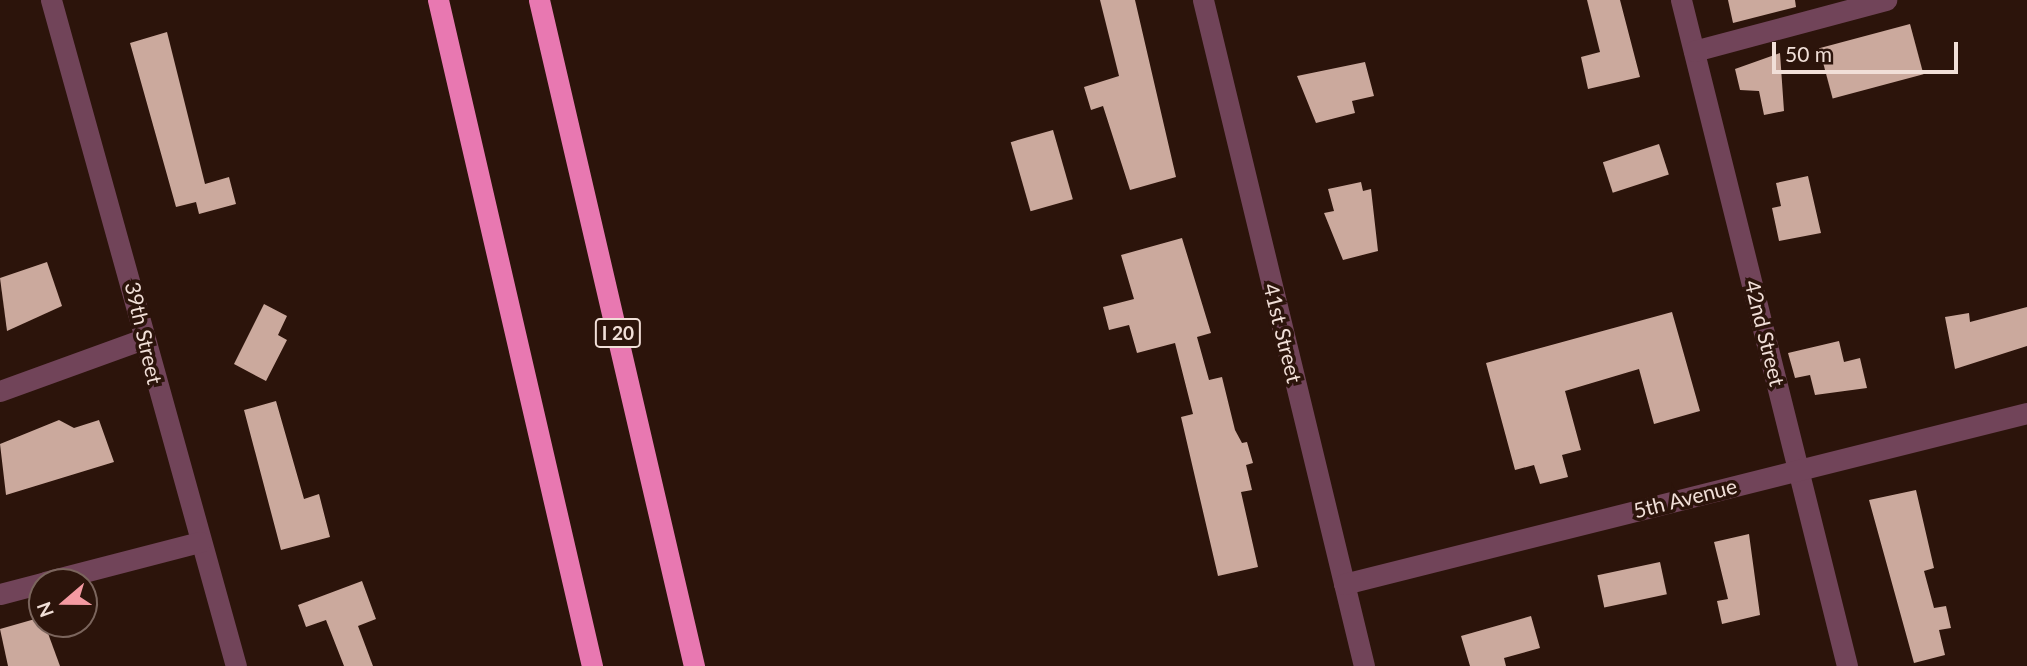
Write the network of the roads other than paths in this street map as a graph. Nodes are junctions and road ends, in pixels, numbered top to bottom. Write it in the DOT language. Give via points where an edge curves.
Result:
graph roads {
  1 [pos="51,0"];
  2 [pos="438,0"];
  3 [pos="539,0"];
  4 [pos="1203,0"];
  5 [pos="1681,0"];
  6 [pos="1886,0"];
  7 [pos="1694,51"];
  8 [pos="143,339"];
  9 [pos="0,391"];
  10 [pos="2027,413"];
  11 [pos="1799,470"];
  12 [pos="200,542"];
  13 [pos="98,568"];
  14 [pos="1344,584"];
  15 [pos="28,586"];
  16 [pos="0,594"];
  17 [pos="236,666"];
  18 [pos="592,666"];
  19 [pos="694,666"];
  20 [pos="1364,666"];
  21 [pos="1847,666"];
  1 -- 8 [label="street, 39th Street" via="134,285"];
  2 -- 18 [label="highway"];
  3 -- 19 [label="highway, I 20"];
  4 -- 14 [label="street, 41st Street"];
  5 -- 7 [label="street, 42nd Street"];
  6 -- 7 [label="street"];
  7 -- 11 [label="street, 42nd Street"];
  8 -- 9 [label="street"];
  8 -- 12 [label="street, 39th Street"];
  10 -- 11 [label="street, 5th Avenue"];
  11 -- 14 [label="street, 5th Avenue"];
  11 -- 21 [label="street, 42nd Street"];
  12 -- 13 [label="street"];
  12 -- 17 [label="street, 39th Street"];
  14 -- 20 [label="street, 41st Street"];
  15 -- 16 [label="street"];
}
